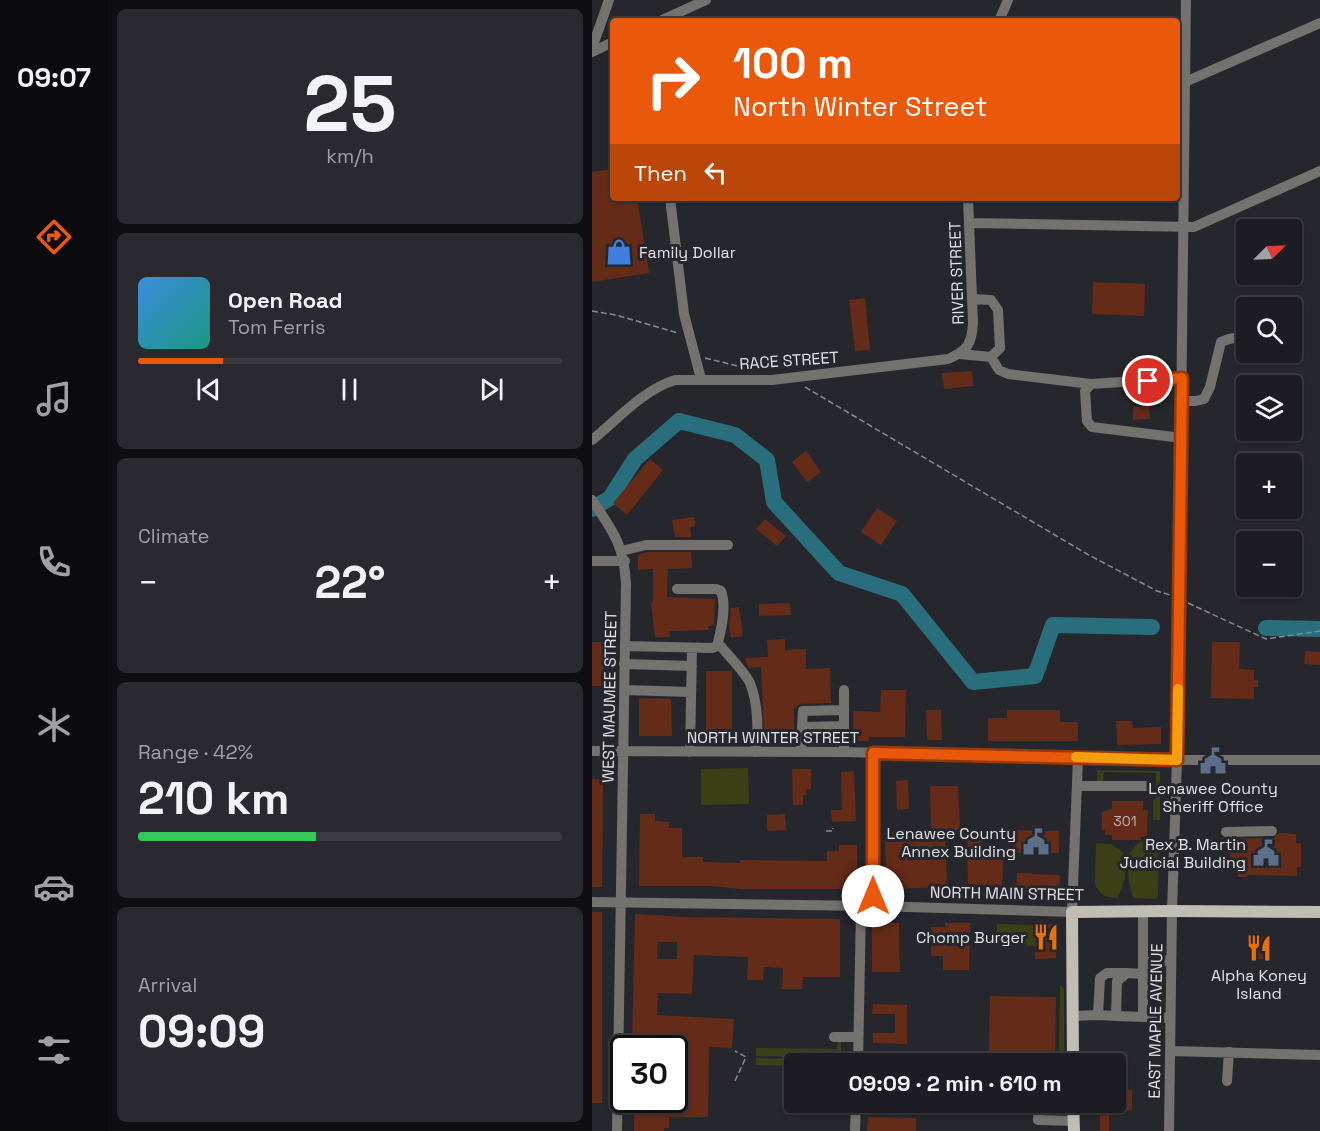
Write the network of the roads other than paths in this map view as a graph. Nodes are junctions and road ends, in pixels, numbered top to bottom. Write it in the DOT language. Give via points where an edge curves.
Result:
graph roads {
  1 [pos="608,0"];
  2 [pos="706,0"];
  3 [pos="1008,0"];
  4 [pos="1186,0"];
  5 [pos="667,18"];
  6 [pos="1000,18"];
  7 [pos="1320,23"];
  8 [pos="610,43"];
  9 [pos="592,50"];
  10 [pos="1181,83"];
  11 [pos="1320,171"];
  12 [pos="670,201"];
  13 [pos="968,201"];
  14 [pos="969,223"];
  15 [pos="1184,227"];
  16 [pos="972,298"];
  17 [pos="1236,338"];
  18 [pos="964,350"];
  19 [pos="991,357"];
  20 [pos="1182,378"];
  21 [pos="701,379"];
  22 [pos="1091,384"];
  23 [pos="1182,401"];
  24 [pos="1182,438"];
  25 [pos="592,440"];
  26 [pos="592,500"];
  27 [pos="728,545"];
  28 [pos="623,556"];
  29 [pos="592,561"];
  30 [pos="677,589"];
  31 [pos="718,643"];
  32 [pos="625,646"];
  33 [pos="692,648"];
  34 [pos="624,664"];
  35 [pos="692,666"];
  36 [pos="624,690"];
  37 [pos="844,690"];
  38 [pos="691,692"];
  39 [pos="844,710"];
  40 [pos="844,726"];
  41 [pos="802,727"];
  42 [pos="592,751"];
  43 [pos="623,752"];
  44 [pos="690,752"];
  45 [pos="755,752"];
  46 [pos="801,752"];
  47 [pos="844,752"];
  48 [pos="873,753"];
  49 [pos="1078,757"];
  50 [pos="1177,760"];
  51 [pos="1320,760"];
  52 [pos="1077,786"];
  53 [pos="1148,786"];
  54 [pos="1272,831"];
  55 [pos="1226,832"];
  56 [pos="592,902"];
  57 [pos="621,903"];
  58 [pos="873,906"];
  59 [pos="861,907"];
  60 [pos="1143,911"];
  61 [pos="1172,911"];
  62 [pos="1072,912"];
  63 [pos="1320,912"];
  64 [pos="1143,960"];
  65 [pos="1171,961"];
  66 [pos="1127,973"];
  67 [pos="1143,974"];
  68 [pos="1073,1016"];
  69 [pos="1098,1016"];
  70 [pos="1116,1016"];
  71 [pos="1143,1017"];
  72 [pos="1170,1018"];
  73 [pos="834,1036"];
  74 [pos="858,1037"];
  75 [pos="1170,1051"];
  76 [pos="858,1053"];
  77 [pos="1073,1053"];
  78 [pos="1229,1053"];
  79 [pos="1320,1055"];
  80 [pos="1227,1081"];
  81 [pos="856,1113"];
  82 [pos="1039,1113"];
  83 [pos="1074,1126"];
  84 [pos="617,1131"];
  85 [pos="855,1131"];
  86 [pos="1169,1131"];
  1 -- 9 [label="street"];
  2 -- 5 [label="street"];
  3 -- 6 [label="street"];
  4 -- 10 [label="street, EAST MAPLE AVENUE"];
  7 -- 10 [label="street"];
  8 -- 9 [label="street"];
  10 -- 15 [label="street, EAST MAPLE AVENUE"];
  11 -- 15 [label="street" via="1194,227"];
  12 -- 21 [label="street" via="684,314"];
  13 -- 14 [label="street, RIVER STREET"];
  14 -- 15 [label="street"];
  14 -- 16 [label="street, RIVER STREET"];
  15 -- 20 [label="street, EAST MAPLE AVENUE"];
  16 -- 18 [label="street, RIVER STREET" via="972,338"];
  16 -- 19 [label="street" via="991,300 998,310 1000,348"];
  17 -- 23 [label="street" via="1221,342 1204,399"];
  18 -- 19 [label="street, RACE STREET"];
  18 -- 21 [label="street, RACE STREET" via="948,359 772,380"];
  19 -- 22 [label="street" via="999,370 1008,374"];
  20 -- 22 [label="street"];
  20 -- 23 [label="street, EAST MAPLE AVENUE"];
  21 -- 25 [label="street, RACE STREET" via="662,384"];
  22 -- 24 [label="street" via="1085,391 1087,421 1092,427"];
  23 -- 24 [label="street, EAST MAPLE AVENUE"];
  24 -- 50 [label="street, EAST MAPLE AVENUE"];
  26 -- 28 [label="street, WEST MAUMEE STREET"];
  27 -- 28 [label="street" via="646,545"];
  28 -- 29 [label="street"];
  28 -- 32 [label="street, WEST MAUMEE STREET"];
  30 -- 31 [label="street" via="721,591"];
  31 -- 33 [label="street" via="712,648"];
  31 -- 45 [label="street" via="750,682 755,702"];
  32 -- 33 [label="street"];
  32 -- 34 [label="street, WEST MAUMEE STREET"];
  33 -- 35 [label="street"];
  34 -- 35 [label="street"];
  34 -- 36 [label="street, WEST MAUMEE STREET"];
  35 -- 38 [label="street"];
  36 -- 38 [label="street"];
  36 -- 43 [label="street, WEST MAUMEE STREET"];
  37 -- 39 [label="street"];
  38 -- 44 [label="street"];
  39 -- 40 [label="street"];
  39 -- 41 [label="street" via="803,711"];
  40 -- 41 [label="street"];
  40 -- 47 [label="street"];
  41 -- 46 [label="street"];
  42 -- 43 [label="street, NORTH WINTER STREET"];
  43 -- 44 [label="street, NORTH WINTER STREET"];
  43 -- 57 [label="street, WEST MAUMEE STREET"];
  44 -- 45 [label="street, NORTH WINTER STREET"];
  45 -- 46 [label="street, NORTH WINTER STREET"];
  46 -- 47 [label="street, NORTH WINTER STREET"];
  47 -- 48 [label="street, NORTH WINTER STREET"];
  48 -- 49 [label="street, NORTH WINTER STREET"];
  48 -- 58 [label="street"];
  49 -- 50 [label="street, NORTH WINTER STREET"];
  49 -- 52 [label="street"];
  50 -- 51 [label="street, NORTH WINTER STREET"];
  50 -- 61 [label="street, EAST MAPLE AVENUE"];
  52 -- 53 [label="street"];
  52 -- 62 [label="street"];
  54 -- 55 [label="street"];
  56 -- 57 [label="street, NORTH MAIN STREET"];
  57 -- 59 [label="street, NORTH MAIN STREET"];
  57 -- 84 [label="street, WEST MAUMEE STREET"];
  58 -- 59 [label="street, NORTH MAIN STREET"];
  58 -- 62 [label="street, NORTH MAIN STREET"];
  59 -- 74 [label="street"];
  60 -- 61 [label="main road, NORTH MAIN STREET"];
  60 -- 62 [label="main road, NORTH MAIN STREET"];
  60 -- 64 [label="street"];
  61 -- 63 [label="main road, NORTH MAIN STREET"];
  61 -- 65 [label="street, EAST MAPLE AVENUE"];
  62 -- 68 [label="main road"];
  64 -- 65 [label="street"];
  64 -- 67 [label="street"];
  65 -- 72 [label="street, EAST MAPLE AVENUE"];
  66 -- 67 [label="street"];
  66 -- 69 [label="street" via="1107,973 1100,978"];
  66 -- 70 [label="street" via="1117,981"];
  67 -- 71 [label="street"];
  68 -- 69 [label="street"];
  68 -- 77 [label="main road"];
  69 -- 70 [label="street"];
  70 -- 71 [label="street"];
  71 -- 72 [label="street"];
  72 -- 75 [label="street, EAST MAPLE AVENUE"];
  73 -- 74 [label="street"];
  74 -- 76 [label="street"];
  75 -- 78 [label="street"];
  75 -- 86 [label="street, EAST MAPLE AVENUE"];
  78 -- 79 [label="street"];
  78 -- 80 [label="street"];
  81 -- 85 [label="street"];
  82 -- 83 [label="street" via="1039,1120"];
}
